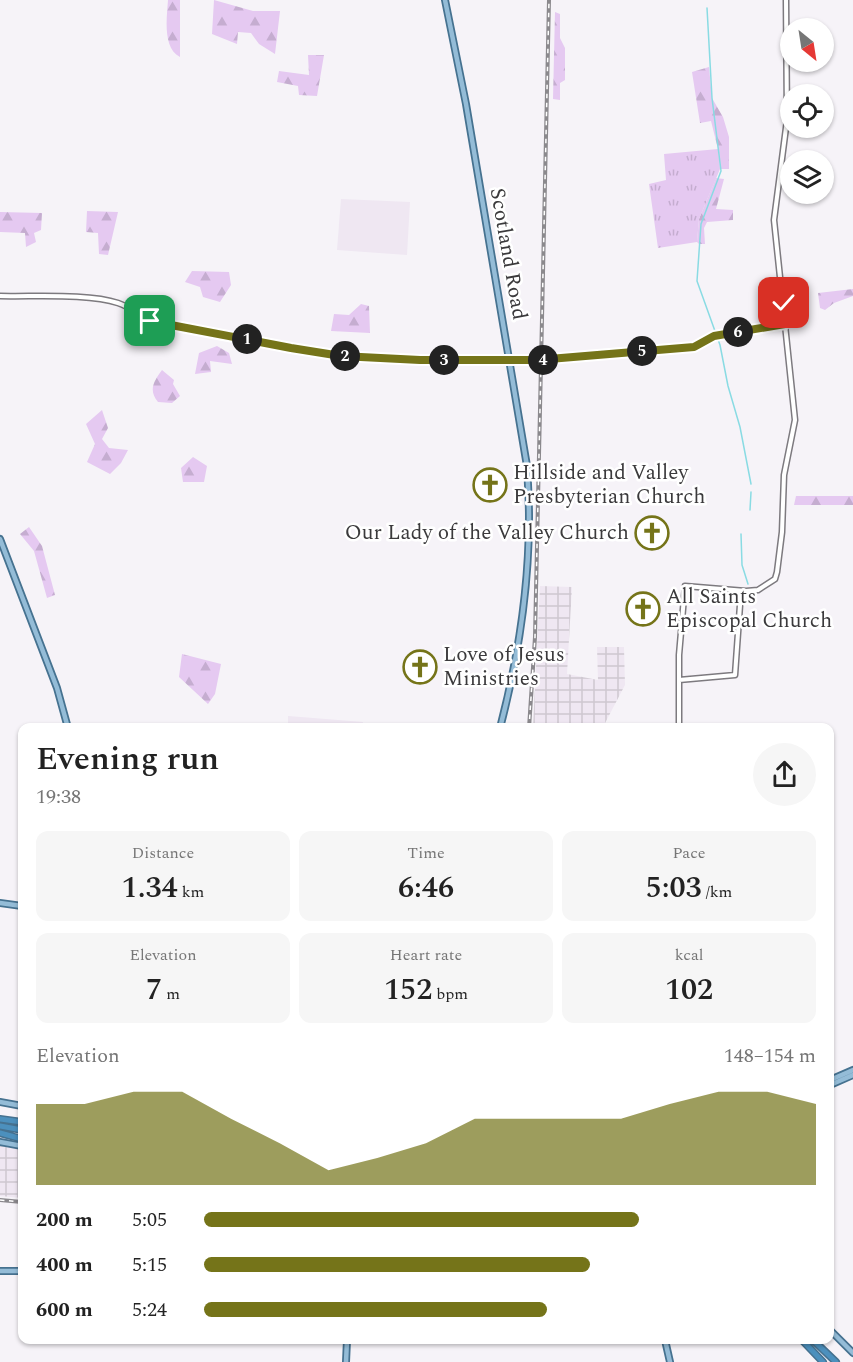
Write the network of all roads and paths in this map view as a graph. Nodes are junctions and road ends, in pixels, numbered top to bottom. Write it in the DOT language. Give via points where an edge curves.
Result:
graph roads {
  1 [pos="445,0"];
  2 [pos="786,0"];
  3 [pos="0,296"];
  4 [pos="785,324"];
  5 [pos="509,361"];
  6 [pos="0,538"];
  7 [pos="741,591"];
  8 [pos="679,680"];
  9 [pos="67,723"];
  10 [pos="501,723"];
  11 [pos="679,723"];
  12 [pos="0,903"];
  13 [pos="18,905"];
  14 [pos="853,1070"];
  15 [pos="853,1075"];
  16 [pos="834,1077"];
  17 [pos="834,1083"];
  18 [pos="0,1102"];
  19 [pos="18,1105"];
  20 [pos="0,1119"];
  21 [pos="18,1121"];
  22 [pos="0,1126"];
  23 [pos="18,1129"];
  24 [pos="0,1133"];
  25 [pos="18,1138"];
  26 [pos="0,1142"];
  27 [pos="18,1145"];
  28 [pos="0,1271"];
  29 [pos="18,1271"];
  30 [pos="834,1334"];
  31 [pos="347,1344"];
  32 [pos="666,1344"];
  33 [pos="805,1344"];
  34 [pos="817,1344"];
  35 [pos="853,1353"];
  36 [pos="346,1362"];
  37 [pos="670,1362"];
  38 [pos="823,1362"];
  39 [pos="836,1362"];
  1 -- 5 [label="main road, Scotland Road"];
  2 -- 4 [label="street" via="787,120 774,220"];
  3 -- 5 [label="street" via="110,301 160,324 341,356"];
  4 -- 5 [label="street" via="714,336 694,347"];
  4 -- 7 [label="street" via="795,420 784,475 777,572 775,579 763,588"];
  5 -- 10 [label="main road, Scotland Road" via="527,466 530,519 519,643"];
  6 -- 9 [label="main road"];
  7 -- 8 [label="street" via="735,675"];
  7 -- 8 [label="street" via="685,586"];
  8 -- 11 [label="street"];
  12 -- 13 [label="main road"];
  14 -- 16 [label="main road"];
  15 -- 17 [label="main road"];
  18 -- 19 [label="main road"];
  20 -- 21 [label="highway"];
  22 -- 23 [label="highway"];
  24 -- 25 [label="highway"];
  26 -- 27 [label="main road"];
  28 -- 29 [label="main road"];
  30 -- 35 [label="main road"];
  31 -- 36 [label="main road"];
  32 -- 37 [label="main road"];
  33 -- 38 [label="highway"];
  34 -- 39 [label="highway"];
}
